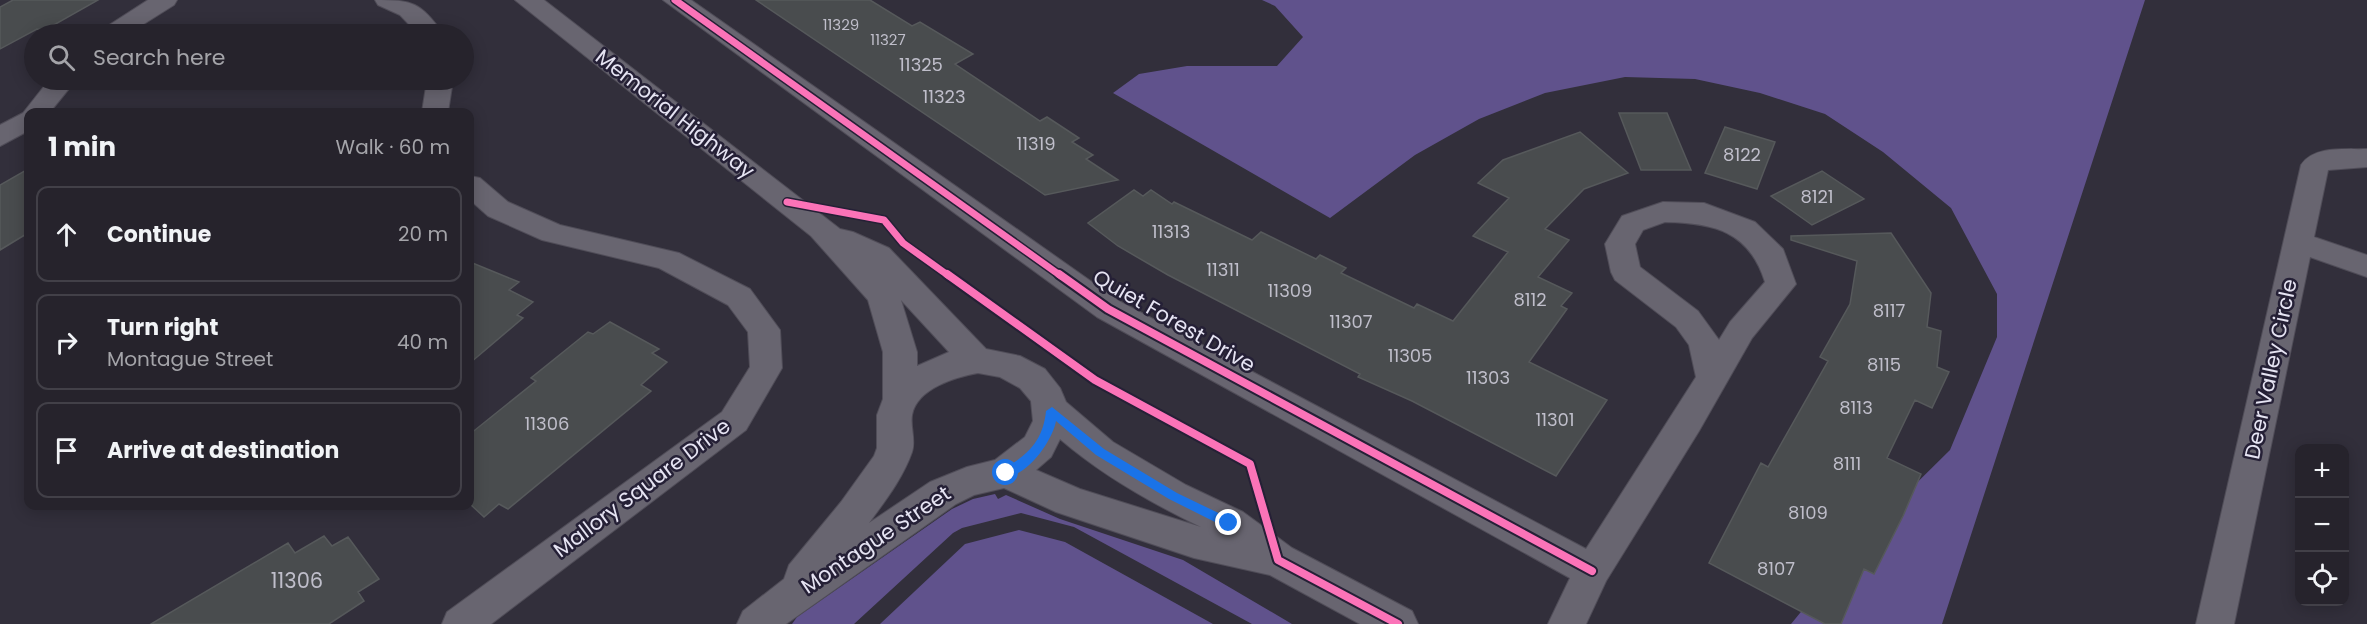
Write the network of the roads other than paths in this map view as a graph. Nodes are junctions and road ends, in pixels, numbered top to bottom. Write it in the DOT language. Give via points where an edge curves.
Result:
graph roads {
  1 [pos="165,0"];
  2 [pos="387,0"];
  3 [pos="528,0"];
  4 [pos="675,0"];
  5 [pos="128,24"];
  6 [pos="422,24"];
  7 [pos="55,90"];
  8 [pos="438,90"];
  9 [pos="39,108"];
  10 [pos="436,108"];
  11 [pos="24,122"];
  12 [pos="0,137"];
  13 [pos="2367,158"];
  14 [pos="474,188"];
  15 [pos="822,229"];
  16 [pos="2298,242"];
  17 [pos="2367,266"];
  18 [pos="977,361"];
  19 [pos="1713,378"];
  20 [pos="901,399"];
  21 [pos="1052,411"];
  22 [pos="1006,473"];
  23 [pos="1278,560"];
  24 [pos="1592,571"];
  25 [pos="770,613"];
  26 [pos="461,624"];
  27 [pos="1398,624"];
  28 [pos="1567,624"];
  29 [pos="2215,624"];
  1 -- 5 [label="street"];
  2 -- 6 [label="street" via="409,10"];
  3 -- 15 [label="street, Memorial Highway"];
  4 -- 24 [label="street, Quiet Forest Drive" via="1108,309"];
  7 -- 9 [label="street"];
  8 -- 10 [label="street"];
  11 -- 12 [label="street"];
  13 -- 16 [label="street, Deer Valley Circle" via="2329,159 2315,165"];
  14 -- 26 [label="street, Mallory Square Drive" via="498,209 552,233 668,260 739,297 764,330 766,368 734,421"];
  15 -- 18 [label="street, Memorial Highway" via="878,256"];
  15 -- 20 [label="street, Memorial Highway" via="883,296 900,352"];
  16 -- 17 [label="street"];
  16 -- 29 [label="street, Deer Valley Circle"];
  18 -- 20 [label="street" via="938,369 917,382"];
  18 -- 21 [label="street" via="1012,366 1032,376 1046,392"];
  19 -- 19 [label="street" via="1741,330 1781,284 1772,256 1745,229 1704,213 1663,212 1632,223 1620,244 1626,272 1687,320 1704,342"];
  19 -- 24 [label="street"];
  20 -- 25 [label="street, Montague Street" via="894,417 895,448 884,471"];
  21 -- 22 [label="street" via="1041,446"];
  21 -- 23 [label="street" via="1100,452 1173,496 1229,523"];
  22 -- 23 [label="street" via="1069,501 1194,542"];
  22 -- 25 [label="street, Montague Street" via="967,482 943,493"];
  23 -- 27 [label="street"];
  24 -- 28 [label="street"];
}
